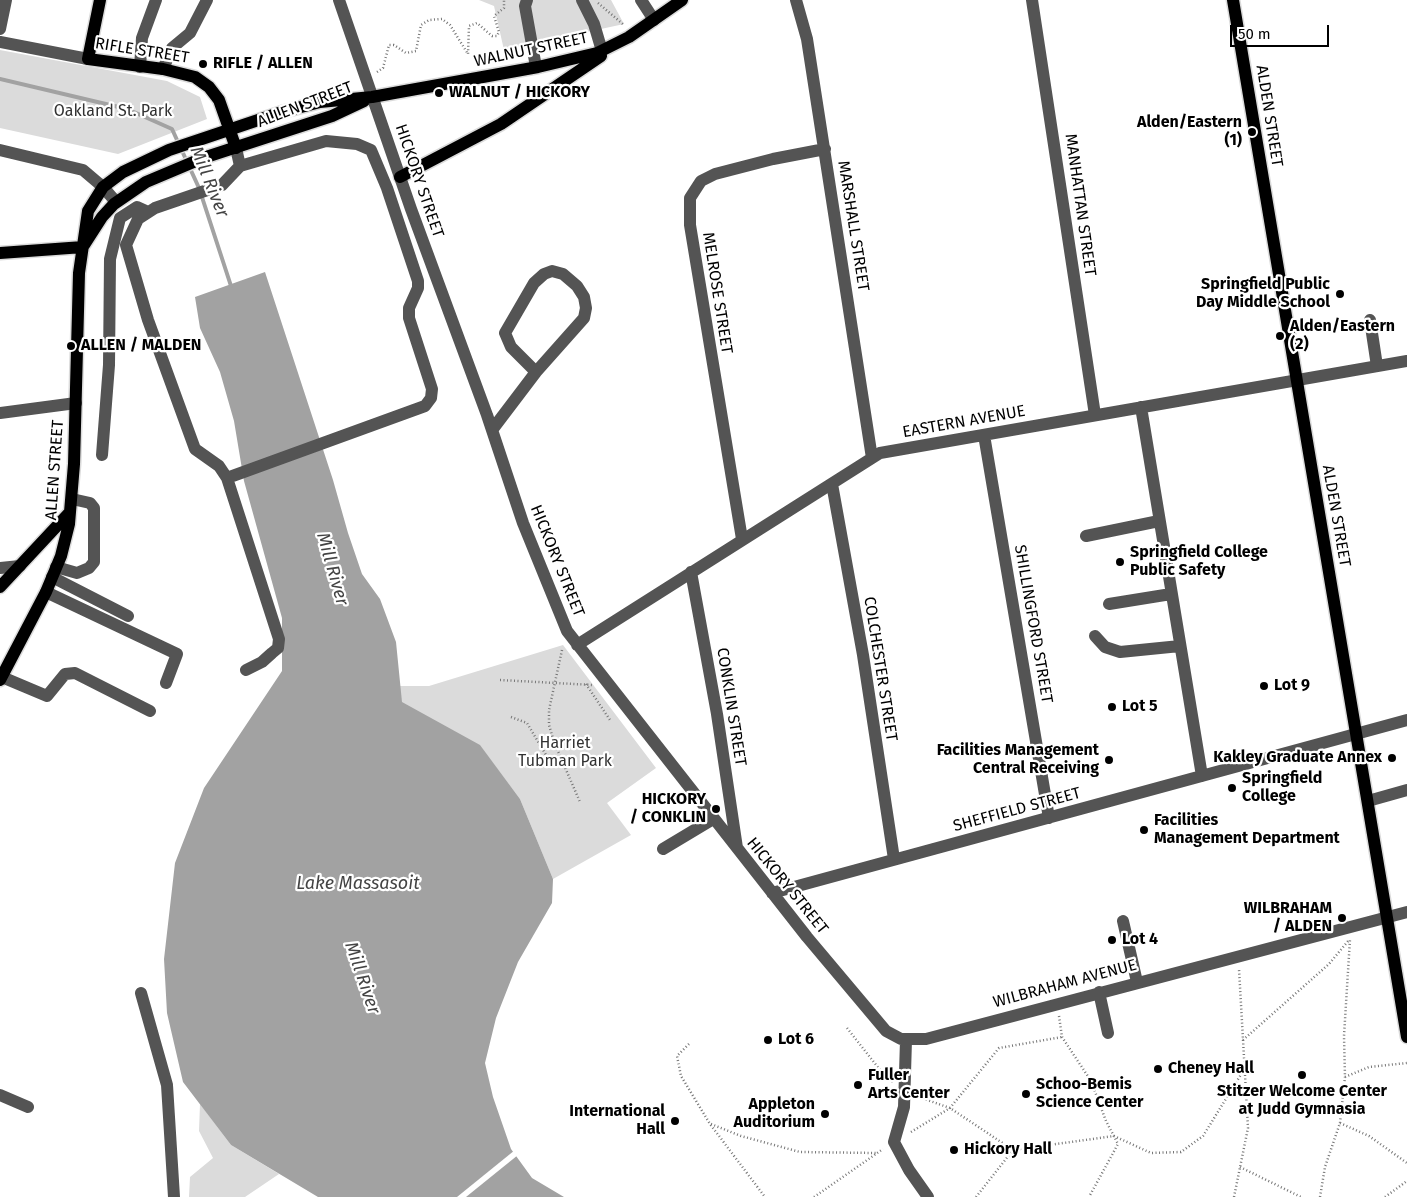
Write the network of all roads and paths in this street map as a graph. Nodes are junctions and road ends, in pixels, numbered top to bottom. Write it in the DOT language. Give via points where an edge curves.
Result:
graph roads {
  1 [pos="6,0"];
  2 [pos="100,0"];
  3 [pos="156,0"];
  4 [pos="207,0"];
  5 [pos="339,0"];
  6 [pos="504,0"];
  7 [pos="582,0"];
  8 [pos="595,0"];
  9 [pos="641,0"];
  10 [pos="682,0"];
  11 [pos="796,0"];
  12 [pos="1032,0"];
  13 [pos="1233,0"];
  14 [pos="525,2"];
  15 [pos="654,20"];
  16 [pos="626,27"];
  17 [pos="0,29"];
  18 [pos="0,42"];
  19 [pos="619,43"];
  20 [pos="602,51"];
  21 [pos="88,59"];
  22 [pos="140,67"];
  23 [pos="536,67"];
  24 [pos="162,70"];
  25 [pos="377,72"];
  26 [pos="372,96"];
  27 [pos="231,129"];
  28 [pos="236,148"];
  29 [pos="825,149"];
  30 [pos="0,150"];
  31 [pos="240,166"];
  32 [pos="400,177"];
  33 [pos="385,184"];
  34 [pos="103,187"];
  35 [pos="116,202"];
  36 [pos="148,212"];
  37 [pos="83,247"];
  38 [pos="0,254"];
  39 [pos="1370,320"];
  40 [pos="1407,361"];
  41 [pos="1377,366"];
  42 [pos="536,372"];
  43 [pos="1297,380"];
  44 [pos="76,403"];
  45 [pos="1141,407"];
  46 [pos="0,414"];
  47 [pos="1095,415"];
  48 [pos="492,430"];
  49 [pos="984,435"];
  50 [pos="102,455"];
  51 [pos="872,458"];
  52 [pos="227,478"];
  53 [pos="832,484"];
  54 [pos="71,505"];
  55 [pos="1159,522"];
  56 [pos="1086,536"];
  57 [pos="742,539"];
  58 [pos="20,566"];
  59 [pos="0,568"];
  60 [pos="54,572"];
  61 [pos="691,572"];
  62 [pos="0,587"];
  63 [pos="46,592"];
  64 [pos="1171,594"];
  65 [pos="1109,604"];
  66 [pos="128,616"];
  67 [pos="1096,636"];
  68 [pos="577,645"];
  69 [pos="1180,646"];
  70 [pos="562,650"];
  71 [pos="246,670"];
  72 [pos="1,679"];
  73 [pos="500,680"];
  74 [pos="166,683"];
  75 [pos="554,683"];
  76 [pos="586,684"];
  77 [pos="594,685"];
  78 [pos="150,711"];
  79 [pos="511,716"];
  80 [pos="610,720"];
  81 [pos="1407,720"];
  82 [pos="1357,734"];
  83 [pos="564,767"];
  84 [pos="1202,776"];
  85 [pos="1407,790"];
  86 [pos="1368,801"];
  87 [pos="580,802"];
  88 [pos="1050,818"];
  89 [pos="713,819"];
  90 [pos="737,848"];
  91 [pos="663,849"];
  92 [pos="894,859"];
  93 [pos="772,893"];
  94 [pos="1407,912"];
  95 [pos="1387,917"];
  96 [pos="1122,921"];
  97 [pos="1238,955"];
  98 [pos="1137,982"];
  99 [pos="1100,992"];
  100 [pos="141,993"];
  101 [pos="1058,1003"];
  102 [pos="848,1028"];
  103 [pos="1108,1033"];
  104 [pos="1062,1037"];
  105 [pos="1407,1037"];
  106 [pos="906,1040"];
  107 [pos="1243,1040"];
  108 [pos="690,1044"];
  109 [pos="1407,1063"];
  110 [pos="1245,1068"];
  111 [pos="1345,1078"];
  112 [pos="905,1092"];
  113 [pos="0,1095"];
  114 [pos="28,1108"];
  115 [pos="950,1108"];
  116 [pos="1340,1123"];
  117 [pos="710,1124"];
  118 [pos="1114,1136"];
  119 [pos="894,1142"];
  120 [pos="1013,1150"];
  121 [pos="877,1153"];
  122 [pos="1407,1163"];
  123 [pos="1240,1167"];
  124 [pos="1407,1181"];
  125 [pos="174,1197"];
  126 [pos="765,1197"];
  127 [pos="814,1197"];
  128 [pos="928,1197"];
  129 [pos="976,1197"];
  130 [pos="1089,1197"];
  131 [pos="1234,1197"];
  132 [pos="1301,1197"];
  133 [pos="1320,1197"];
  134 [pos="1385,1197"];
  1 -- 17 [label="street"];
  2 -- 21 [label="main road"];
  3 -- 22 [label="street" via="142,38"];
  4 -- 24 [label="street" via="190,33 172,48"];
  5 -- 26 [label="street, HICKORY STREET"];
  6 -- 25 [label="path" via="504,8 494,16 499,32 497,36 492,36 477,23 469,26 468,54 446,21 429,20 421,25 416,51 406,53 389,45 383,68"];
  7 -- 20 [label="street"];
  8 -- 16 [label="path"];
  9 -- 15 [label="street"];
  10 -- 15 [label="main road, WALNUT STREET"];
  11 -- 29 [label="street, MARSHALL STREET" via="807,39"];
  12 -- 47 [label="street, MANHATTAN STREET"];
  13 -- 43 [label="main road, ALDEN STREET"];
  14 -- 23 [label="street"];
  15 -- 19 [label="main road, WALNUT STREET"];
  18 -- 21 [label="street, RIFLE STREET"];
  19 -- 20 [label="main road, WALNUT STREET"];
  19 -- 32 [label="main road" via="501,124"];
  20 -- 23 [label="main road, WALNUT STREET"];
  21 -- 22 [label="main road, RIFLE STREET"];
  22 -- 24 [label="main road, RIFLE STREET"];
  23 -- 26 [label="main road, WALNUT STREET"];
  24 -- 27 [label="main road, RIFLE STREET" via="195,77 209,87 219,100"];
  26 -- 27 [label="main road, ALLEN STREET" via="320,102"];
  26 -- 28 [label="main road, ALLEN STREET" via="332,116"];
  26 -- 32 [label="street, HICKORY STREET"];
  27 -- 28 [label="main road, RIFLE STREET"];
  27 -- 34 [label="main road, ALLEN STREET" via="170,150 123,172"];
  28 -- 31 [label="street"];
  28 -- 35 [label="main road, ALLEN STREET" via="176,168 139,186"];
  29 -- 51 [label="street, MARSHALL STREET"];
  29 -- 57 [label="street, MELROSE STREET" via="726,170 701,181 690,198 690,226"];
  30 -- 34 [label="street" via="83,170"];
  31 -- 33 [label="street" via="326,141 357,144 371,150"];
  31 -- 36 [label="street" via="222,185"];
  32 -- 33 [label="street"];
  32 -- 48 [label="street, HICKORY STREET"];
  33 -- 52 [label="street" via="418,281 409,318 432,389 431,398 425,406"];
  34 -- 35 [label="street"];
  34 -- 37 [label="main road, ALLEN STREET" via="88,211"];
  35 -- 37 [label="main road, ALLEN STREET"];
  36 -- 50 [label="street" via="137,207 120,218 110,259 109,366"];
  36 -- 52 [label="street" via="138,219 126,245 148,320 195,450 219,466"];
  37 -- 38 [label="main road"];
  37 -- 44 [label="main road, ALLEN STREET"];
  39 -- 41 [label="street"];
  40 -- 41 [label="street, EASTERN AVENUE"];
  41 -- 43 [label="street, EASTERN AVENUE"];
  42 -- 42 [label="street" via="584,318 586,308 577,286 563,274 552,271 534,282 505,333 511,347"];
  42 -- 48 [label="street"];
  43 -- 45 [label="street, EASTERN AVENUE"];
  43 -- 82 [label="main road, ALDEN STREET"];
  44 -- 46 [label="street"];
  44 -- 54 [label="main road, ALLEN STREET"];
  45 -- 47 [label="street, EASTERN AVENUE"];
  45 -- 55 [label="street"];
  47 -- 49 [label="street, EASTERN AVENUE"];
  48 -- 68 [label="street, HICKORY STREET" via="526,532 567,632"];
  49 -- 51 [label="street, EASTERN AVENUE"];
  49 -- 88 [label="street, SHILLINGFORD STREET"];
  51 -- 53 [label="street, EASTERN AVENUE"];
  52 -- 71 [label="street" via="279,639 278,648"];
  53 -- 57 [label="street, EASTERN AVENUE"];
  53 -- 92 [label="street, COLCHESTER STREET" via="863,655"];
  54 -- 58 [label="main road"];
  54 -- 60 [label="main road, ALLEN STREET" via="66,535"];
  54 -- 60 [label="street" via="90,503 94,508 94,562 89,568 76,573"];
  55 -- 56 [label="street"];
  55 -- 64 [label="street"];
  57 -- 61 [label="street, EASTERN AVENUE"];
  58 -- 59 [label="street"];
  58 -- 62 [label="main road"];
  60 -- 63 [label="main road, ALLEN STREET"];
  60 -- 66 [label="street"];
  61 -- 68 [label="street, EASTERN AVENUE"];
  61 -- 90 [label="street, CONKLIN STREET"];
  63 -- 72 [label="main road, ALLEN STREET"];
  63 -- 74 [label="street" via="177,654"];
  64 -- 65 [label="street"];
  64 -- 69 [label="street"];
  67 -- 69 [label="street" via="1105,647 1120,652"];
  68 -- 89 [label="street, HICKORY STREET"];
  69 -- 84 [label="street"];
  70 -- 75 [label="path"];
  72 -- 78 [label="street" via="47,696 65,674 75,673"];
  73 -- 75 [label="path"];
  75 -- 76 [label="path"];
  75 -- 83 [label="path" via="549,725"];
  76 -- 77 [label="path"];
  76 -- 80 [label="path"];
  79 -- 83 [label="path" via="527,723 549,760"];
  81 -- 82 [label="street, SHEFFIELD STREET"];
  82 -- 84 [label="street, SHEFFIELD STREET"];
  82 -- 86 [label="main road, ALDEN STREET"];
  83 -- 87 [label="path"];
  84 -- 88 [label="street, SHEFFIELD STREET"];
  85 -- 86 [label="street"];
  86 -- 95 [label="main road, ALDEN STREET"];
  88 -- 92 [label="street, SHEFFIELD STREET"];
  89 -- 90 [label="street, HICKORY STREET"];
  89 -- 91 [label="street"];
  90 -- 93 [label="street, HICKORY STREET"];
  92 -- 93 [label="street, SHEFFIELD STREET"];
  93 -- 106 [label="street, HICKORY STREET" via="881,1026"];
  94 -- 95 [label="street, WILBRAHAM AVENUE"];
  95 -- 97 [label="street, WILBRAHAM AVENUE"];
  95 -- 105 [label="main road, ALDEN STREET"];
  96 -- 98 [label="street"];
  97 -- 98 [label="street, WILBRAHAM AVENUE"];
  97 -- 107 [label="path"];
  98 -- 99 [label="street, WILBRAHAM AVENUE"];
  99 -- 101 [label="street, WILBRAHAM AVENUE"];
  99 -- 103 [label="street"];
  100 -- 125 [label="street" via="167,1085"];
  101 -- 104 [label="path"];
  101 -- 106 [label="street, WILBRAHAM AVENUE" via="926,1039"];
  102 -- 112 [label="path" via="884,1075"];
  104 -- 115 [label="path" via="999,1048"];
  104 -- 118 [label="path" via="1091,1081"];
  106 -- 112 [label="street"];
  107 -- 110 [label="path"];
  107 -- 111 [label="path" via="1329,964 1350,939 1344,1036"];
  108 -- 117 [label="path" via="677,1056 681,1076"];
  109 -- 111 [label="path" via="1369,1067"];
  110 -- 118 [label="path" via="1202,1136 1181,1152 1151,1153"];
  110 -- 123 [label="path" via="1248,1128"];
  111 -- 116 [label="path"];
  112 -- 115 [label="path"];
  112 -- 119 [label="street" via="901,1122"];
  113 -- 114 [label="street"];
  115 -- 119 [label="path"];
  115 -- 120 [label="path"];
  116 -- 122 [label="path" via="1369,1136"];
  116 -- 133 [label="path" via="1325,1167"];
  117 -- 121 [label="path" via="800,1152"];
  117 -- 126 [label="path"];
  118 -- 120 [label="path"];
  118 -- 130 [label="path" via="1118,1144"];
  119 -- 121 [label="path"];
  119 -- 128 [label="street"];
  120 -- 129 [label="path"];
  121 -- 127 [label="path"];
  123 -- 131 [label="path"];
  123 -- 132 [label="path"];
  124 -- 134 [label="path"];
}
